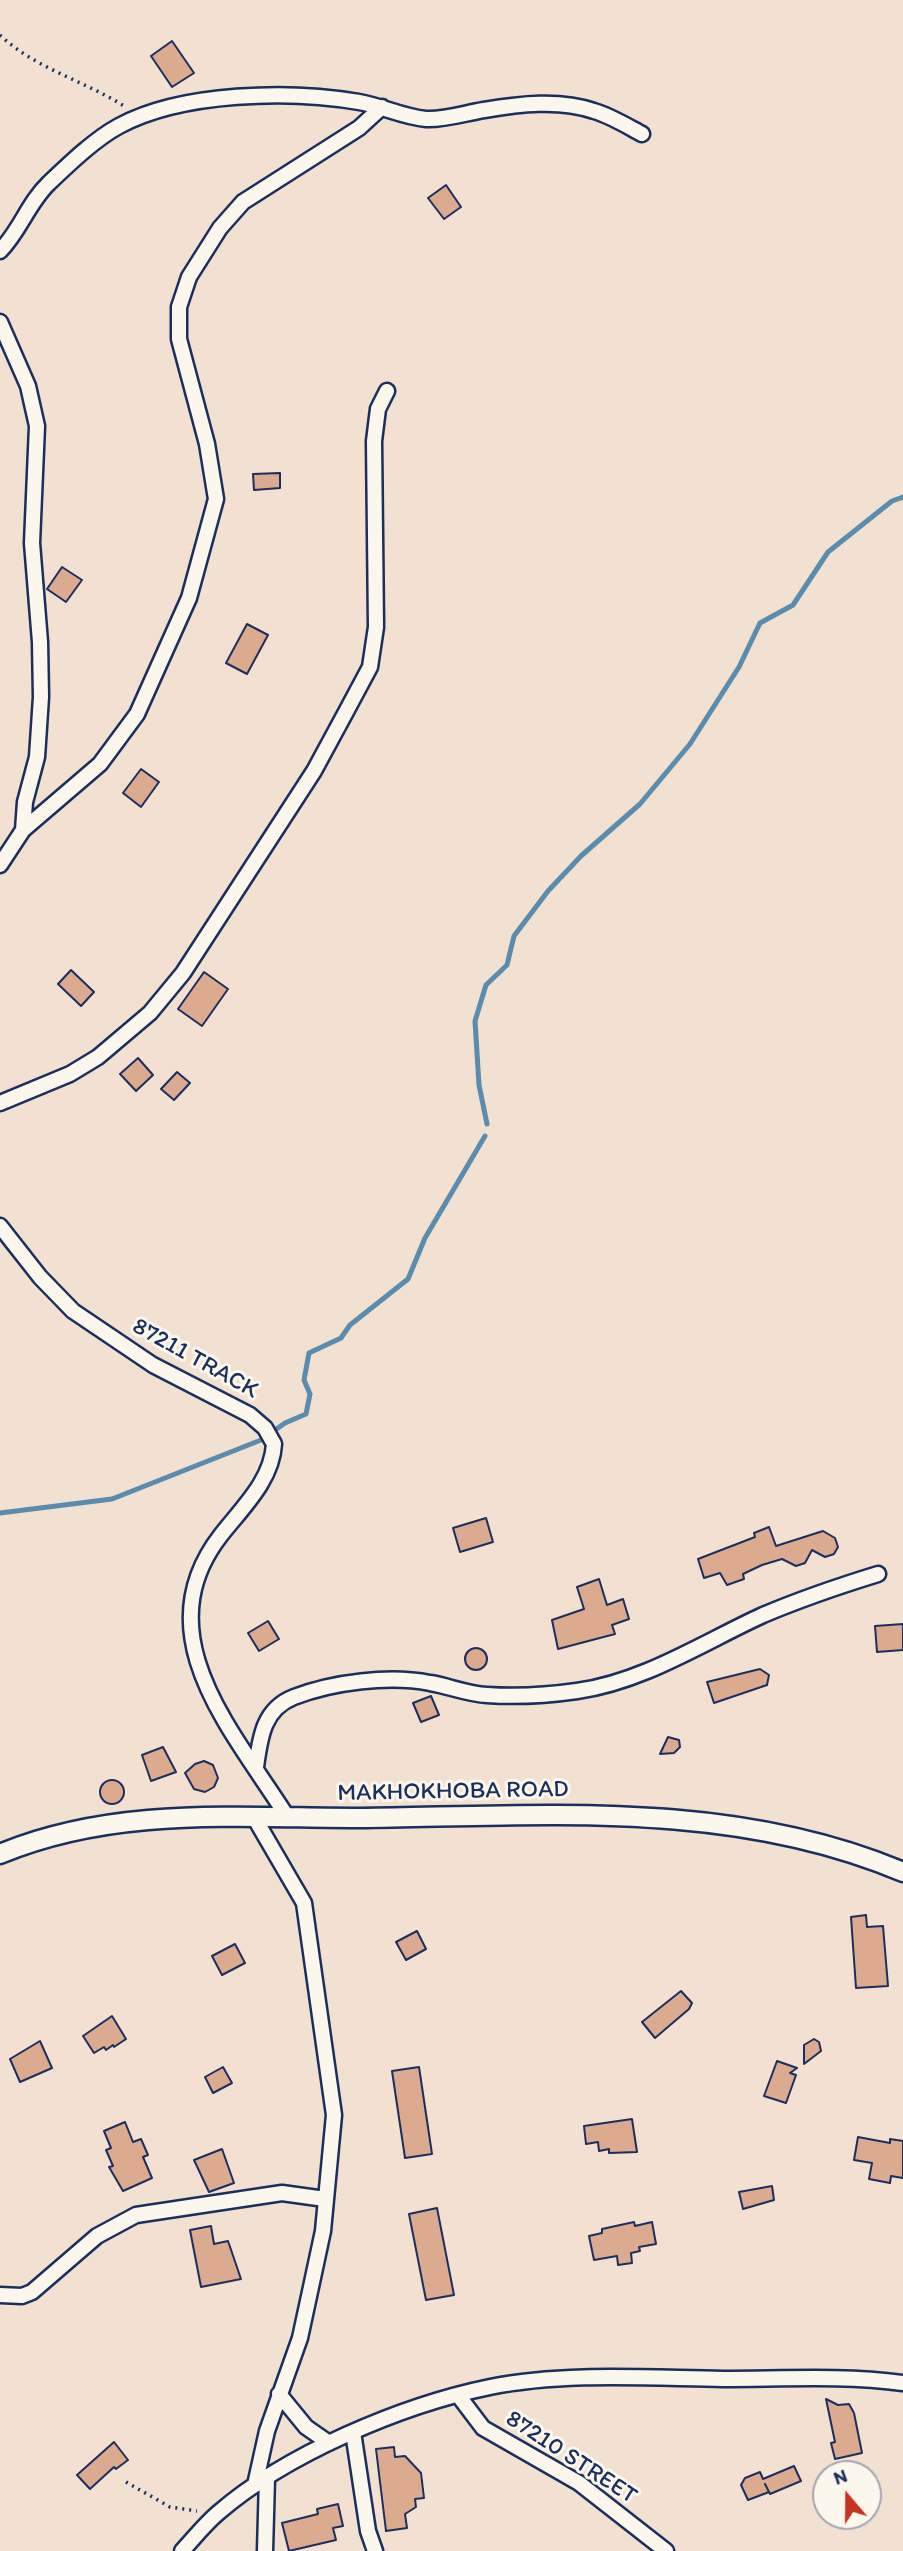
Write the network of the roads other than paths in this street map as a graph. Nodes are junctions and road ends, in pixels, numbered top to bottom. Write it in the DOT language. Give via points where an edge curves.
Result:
graph roads {
  1 [pos="382,107"];
  2 [pos="642,134"];
  3 [pos="0,251"];
  4 [pos="0,323"];
  5 [pos="387,391"];
  6 [pos="23,830"];
  7 [pos="0,866"];
  8 [pos="0,1103"];
  9 [pos="0,1226"];
  10 [pos="878,1574"];
  11 [pos="256,1767"];
  12 [pos="254,1816"];
  13 [pos="288,1818"];
  14 [pos="0,1854"];
  15 [pos="903,1872"];
  16 [pos="325,2199"];
  17 [pos="0,2295"];
  18 [pos="903,2383"];
  19 [pos="279,2394"];
  20 [pos="458,2395"];
  21 [pos="353,2432"];
  22 [pos="329,2443"];
  23 [pos="261,2481"];
  24 [pos="181,2551"];
  25 [pos="265,2551"];
  26 [pos="375,2551"];
  27 [pos="666,2551"];
  1 -- 2 [label="street" via="428,119 555,104 593,110"];
  1 -- 3 [label="street" via="254,95 140,117 118,126 32,199"];
  1 -- 6 [label="street" via="359,128 243,202 188,277 179,307 179,339 207,444 216,499 189,598 137,714 100,764"];
  4 -- 6 [label="street" via="28,386 37,426 32,543 41,696 37,757"];
  5 -- 8 [label="street" via="378,409 374,441 376,626 370,667 314,771 183,973 150,1013 98,1058"];
  6 -- 7 [label="street"];
  9 -- 11 [label="street, 87211 TRACK" via="73,1311 153,1365 250,1415 274,1444 268,1472 216,1541 194,1580 189,1622 209,1690"];
  10 -- 11 [label="street" via="800,1600 664,1663 578,1691 487,1695 398,1681 292,1698 268,1717"];
  11 -- 13 [label="street, 87211 TRACK"];
  12 -- 13 [label="street, MAKHOKHOBA ROAD"];
  12 -- 14 [label="street, MAKHOKHOBA ROAD" via="137,1820"];
  12 -- 16 [label="street" via="293,1880 308,1922 334,2115"];
  13 -- 15 [label="street, MAKHOKHOBA ROAD" via="666,1817 750,1827 835,1848"];
  16 -- 17 [label="street" via="282,2193 136,2216 97,2235 32,2292"];
  16 -- 19 [label="street" via="323,2231 303,2325"];
  18 -- 20 [label="street" via="568,2380"];
  19 -- 22 [label="street" via="306,2427"];
  19 -- 23 [label="street" via="267,2431"];
  20 -- 21 [label="street"];
  20 -- 27 [label="street, 87210 STREET" via="483,2428 579,2483"];
  21 -- 22 [label="street"];
  21 -- 26 [label="street"];
  22 -- 23 [label="street"];
  23 -- 24 [label="street" via="217,2514"];
  23 -- 25 [label="street"];
}
